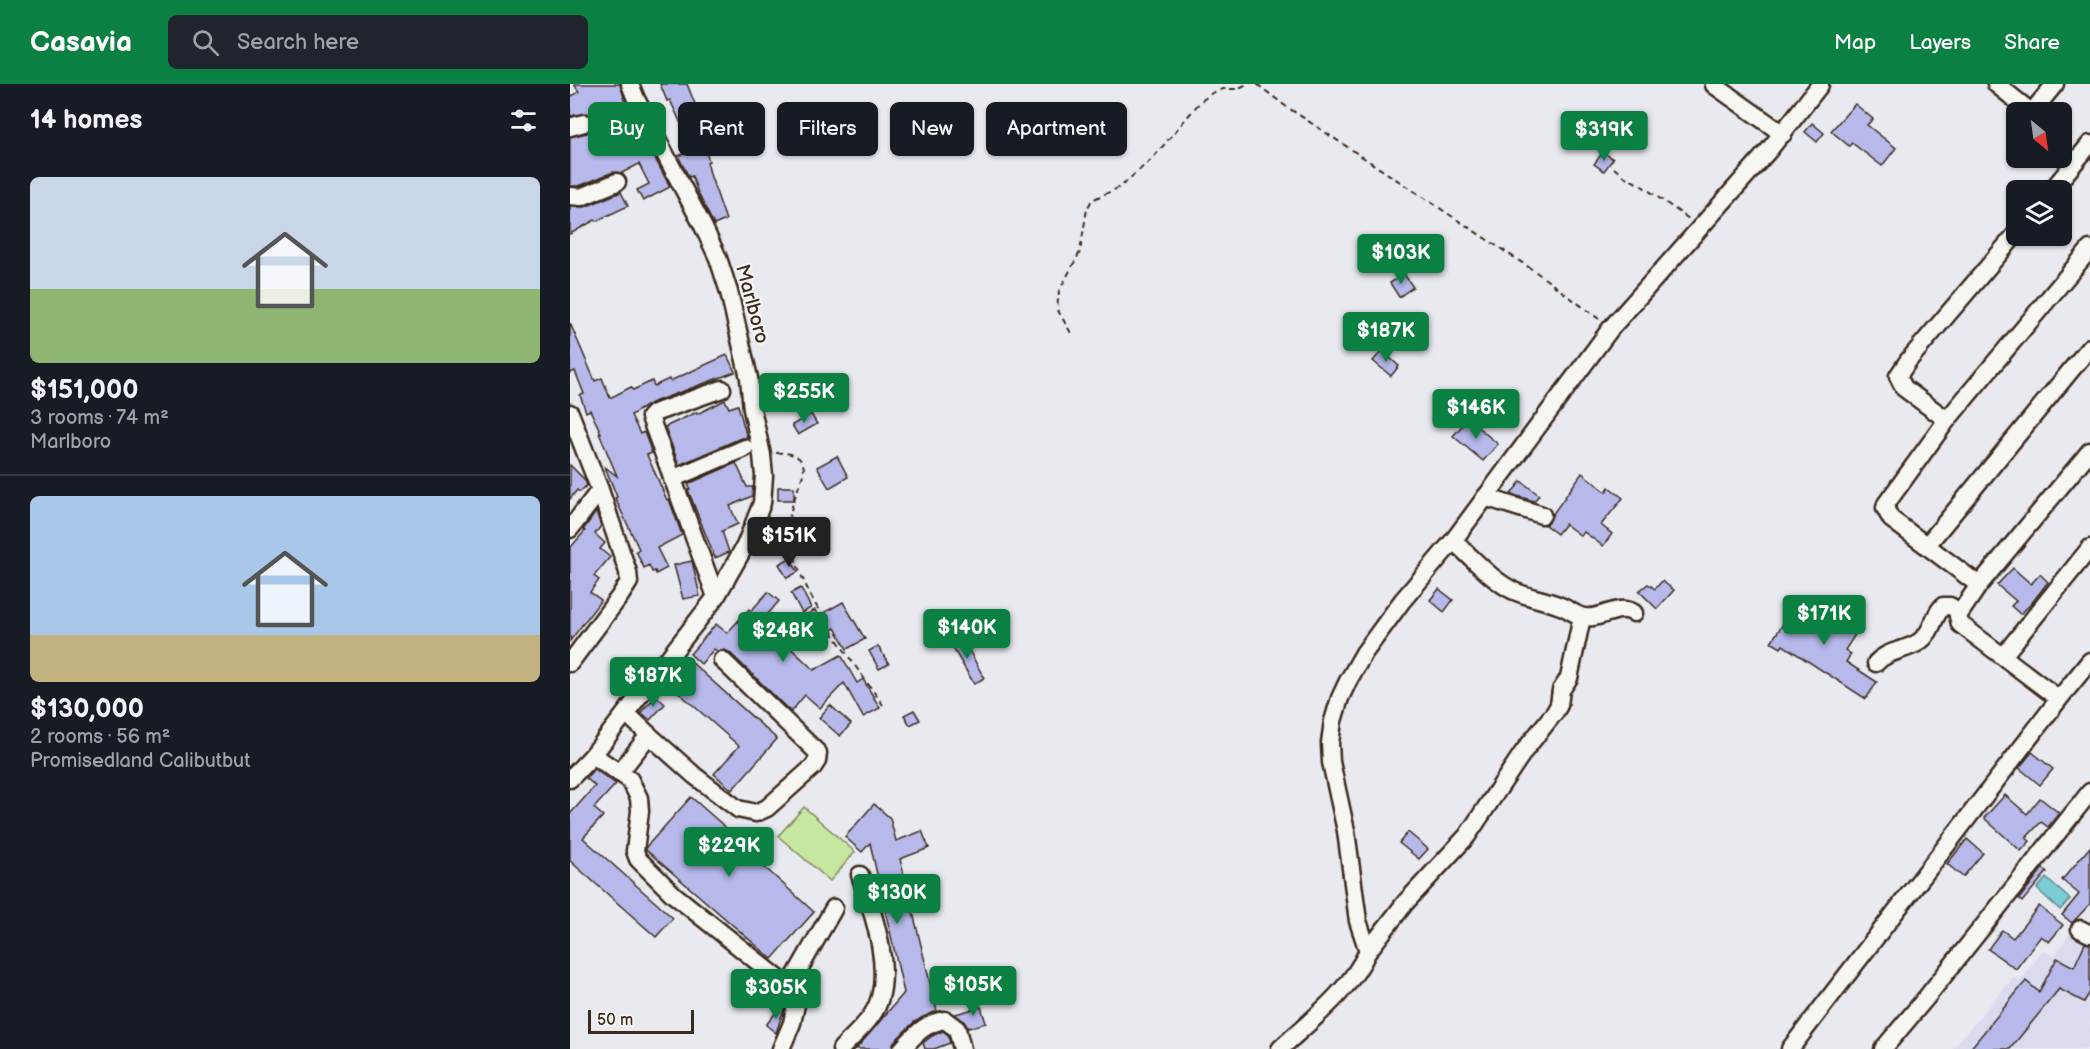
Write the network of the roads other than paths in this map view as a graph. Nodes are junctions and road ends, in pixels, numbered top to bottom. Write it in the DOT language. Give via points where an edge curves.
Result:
graph roads {
  1 [pos="630,84"];
  2 [pos="1996,84"];
  3 [pos="2055,84"];
  4 [pos="1714,85"];
  5 [pos="1820,85"];
  6 [pos="2019,102"];
  7 [pos="2040,102"];
  8 [pos="1783,134"];
  9 [pos="2090,144"];
  10 [pos="2060,180"];
  11 [pos="617,182"];
  12 [pos="570,196"];
  13 [pos="2006,246"];
  14 [pos="2090,249"];
  15 [pos="2090,347"];
  16 [pos="722,389"];
  17 [pos="570,414"];
  18 [pos="1947,420"];
  19 [pos="745,448"];
  20 [pos="2090,451"];
  21 [pos="672,479"];
  22 [pos="600,489"];
  23 [pos="1485,497"];
  24 [pos="1542,515"];
  25 [pos="570,529"];
  26 [pos="1453,540"];
  27 [pos="1927,545"];
  28 [pos="2090,548"];
  29 [pos="1979,585"];
  30 [pos="716,597"];
  31 [pos="1960,612"];
  32 [pos="1634,613"];
  33 [pos="1582,617"];
  34 [pos="2003,656"];
  35 [pos="722,660"];
  36 [pos="2090,661"];
  37 [pos="570,663"];
  38 [pos="1876,663"];
  39 [pos="2059,699"];
  40 [pos="626,713"];
  41 [pos="649,735"];
  42 [pos="593,755"];
  43 [pos="619,773"];
  44 [pos="570,779"];
  45 [pos="2090,792"];
  46 [pos="860,875"];
  47 [pos="834,908"];
  48 [pos="1368,951"];
  49 [pos="789,987"];
  50 [pos="783,1045"];
  51 [pos="770,1049"];
  52 [pos="841,1049"];
  53 [pos="902,1049"];
  54 [pos="962,1049"];
  55 [pos="1280,1049"];
  56 [pos="1790,1049"];
  57 [pos="1882,1049"];
  1 -- 30 [label="street, Marlboro" via="718,258 740,337 759,436 764,476 762,503 745,546"];
  2 -- 6 [label="street"];
  3 -- 7 [label="street"];
  4 -- 8 [label="street"];
  5 -- 8 [label="street"];
  8 -- 23 [label="street" via="1611,328"];
  9 -- 10 [label="street"];
  11 -- 12 [label="street" via="581,197"];
  13 -- 18 [label="street" via="1898,376 1904,388"];
  14 -- 18 [label="street"];
  15 -- 27 [label="street"];
  16 -- 21 [label="street" via="650,417"];
  17 -- 22 [label="street"];
  18 -- 27 [label="street" via="1885,508 1890,519"];
  19 -- 21 [label="street"];
  20 -- 29 [label="street"];
  21 -- 30 [label="street"];
  22 -- 25 [label="street"];
  22 -- 37 [label="street" via="628,582"];
  23 -- 24 [label="street"];
  23 -- 26 [label="street"];
  26 -- 33 [label="street" via="1502,584"];
  26 -- 48 [label="street" via="1364,653 1340,698 1333,721 1330,762 1346,831 1358,921"];
  27 -- 29 [label="street"];
  28 -- 34 [label="street"];
  29 -- 31 [label="street"];
  30 -- 40 [label="street, Marlboro"];
  31 -- 34 [label="street" via="1960,624"];
  31 -- 38 [label="street" via="1944,606 1930,632"];
  32 -- 33 [label="street" via="1628,609"];
  33 -- 48 [label="street" via="1569,678 1555,712 1467,836 1405,903"];
  34 -- 39 [label="street"];
  35 -- 41 [label="street" via="818,753 813,767 767,808 756,813 738,809"];
  36 -- 39 [label="street"];
  39 -- 56 [label="street"];
  40 -- 41 [label="street"];
  40 -- 42 [label="street, Marlboro"];
  41 -- 43 [label="street"];
  42 -- 43 [label="street"];
  42 -- 44 [label="street, Marlboro"];
  43 -- 49 [label="street" via="630,780 639,798 635,851 638,859 674,894"];
  45 -- 57 [label="street"];
  46 -- 52 [label="street" via="880,945 882,991 872,1015"];
  47 -- 49 [label="street"];
  48 -- 55 [label="street" via="1330,1002"];
  49 -- 50 [label="street" via="796,1005"];
  50 -- 51 [label="street"];
  53 -- 54 [label="street" via="921,1028 945,1020 957,1029"];
}
